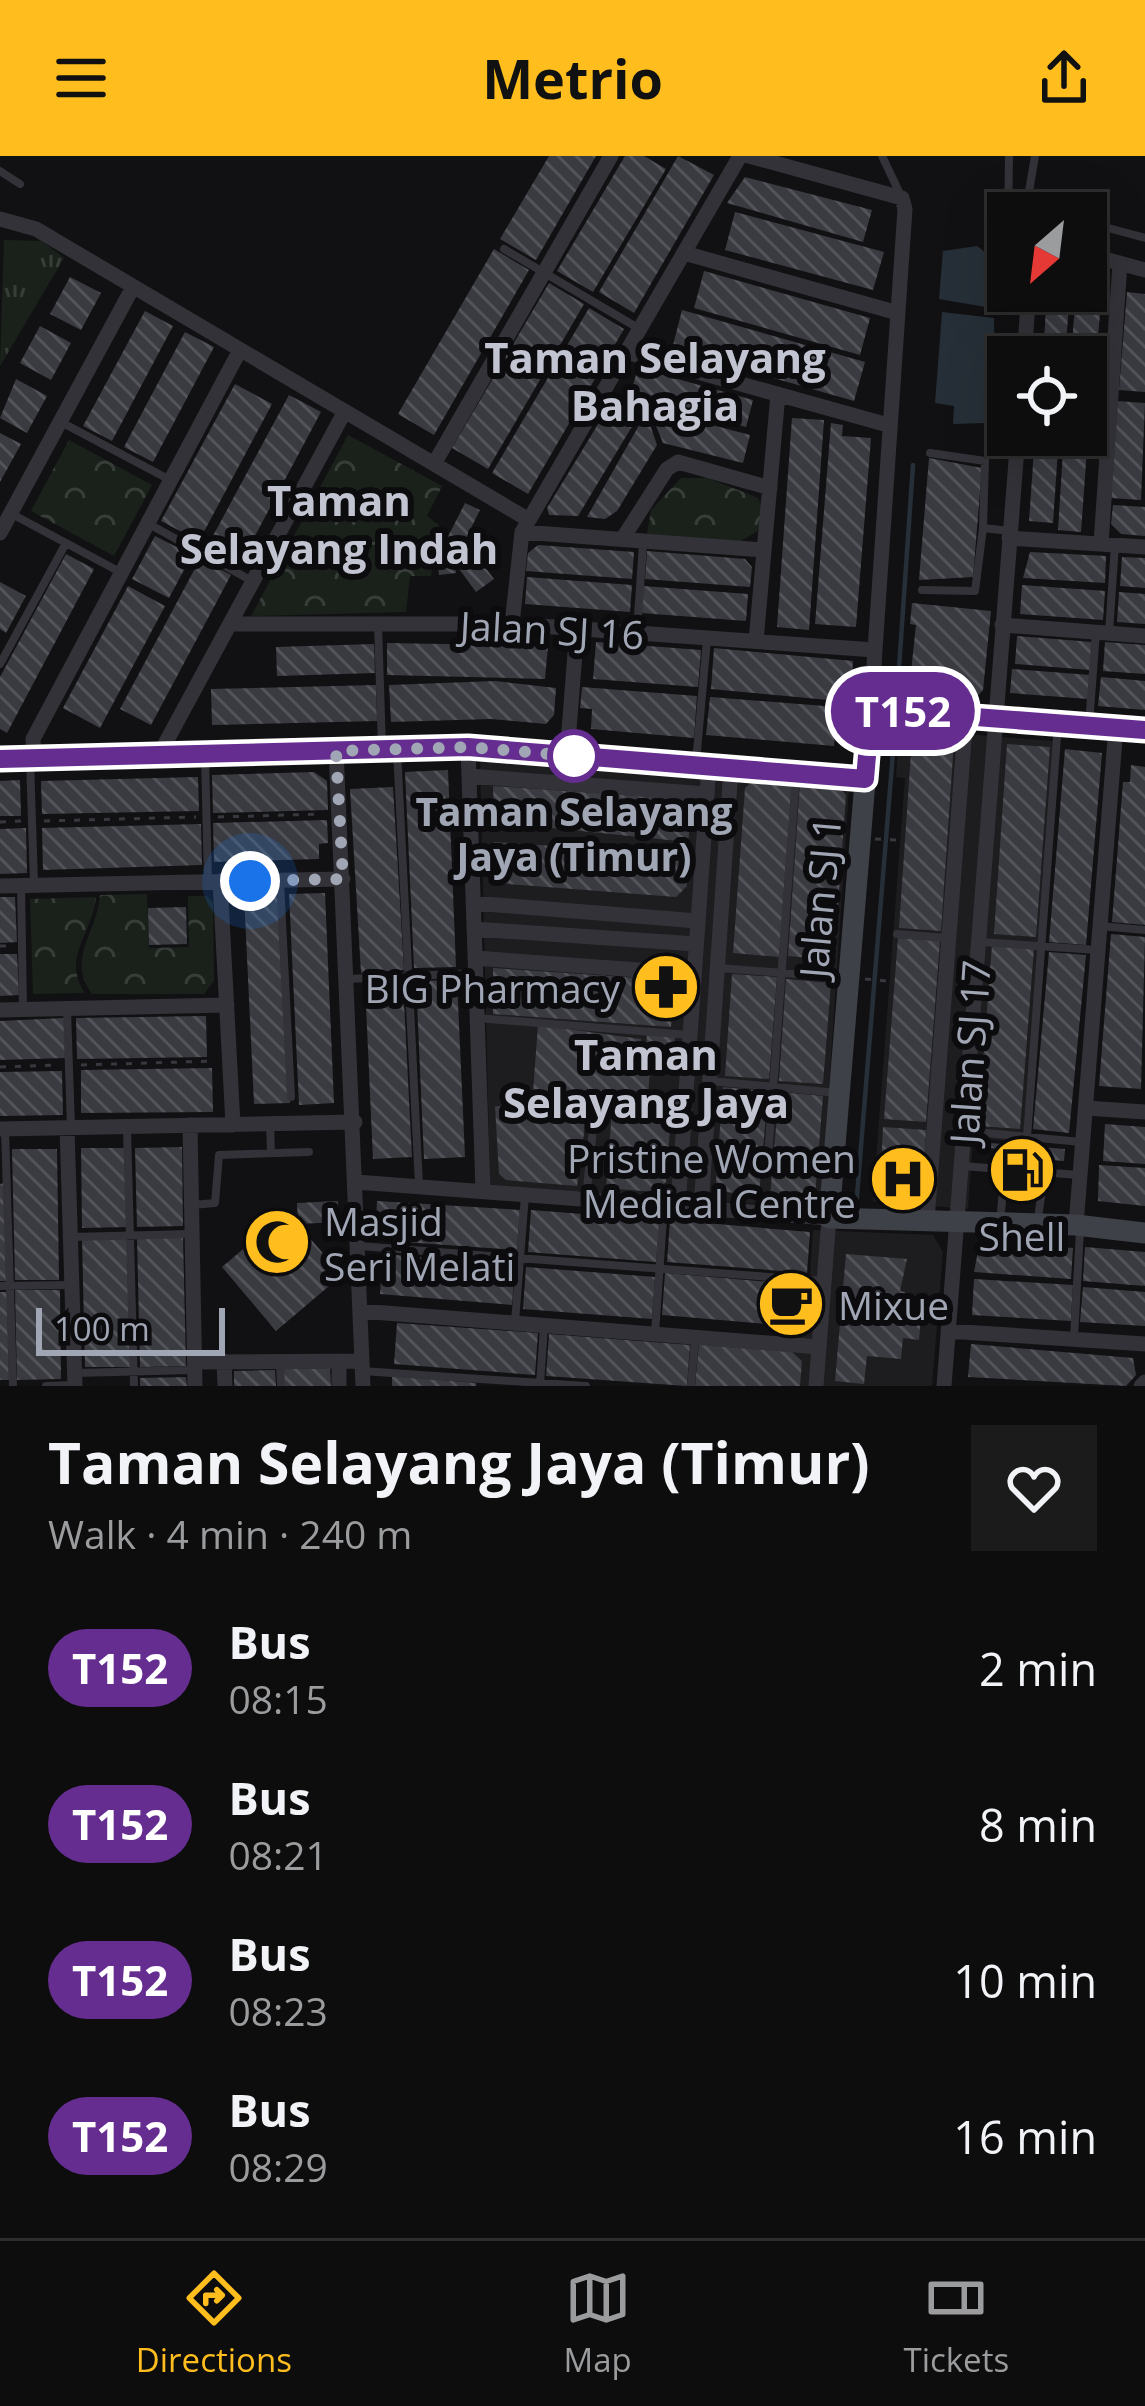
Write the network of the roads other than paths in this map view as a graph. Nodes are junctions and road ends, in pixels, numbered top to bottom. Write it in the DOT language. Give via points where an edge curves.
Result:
graph roads {
  1 [pos="611,156"];
  2 [pos="744,156"];
  3 [pos="882,156"];
  4 [pos="1009,156"];
  5 [pos="1035,156"];
  6 [pos="0,171"];
  7 [pos="20,184"];
  8 [pos="1008,192"];
  9 [pos="1029,192"];
  10 [pos="902,198"];
  11 [pos="1,222"];
  12 [pos="1107,228"];
  13 [pos="1145,238"];
  14 [pos="504,249"];
  15 [pos="685,253"];
  16 [pos="1107,260"];
  17 [pos="1120,263"];
  18 [pos="1145,270"];
  19 [pos="544,272"];
  20 [pos="133,287"];
  21 [pos="898,313"];
  22 [pos="640,329"];
  23 [pos="240,350"];
  24 [pos="626,352"];
  25 [pos="778,394"];
  26 [pos="345,411"];
  27 [pos="60,422"];
  28 [pos="888,425"];
  29 [pos="930,453"];
  30 [pos="1016,456"];
  31 [pos="434,464"];
  32 [pos="171,481"];
  33 [pos="770,488"];
  34 [pos="10,513"];
  35 [pos="148,524"];
  36 [pos="525,526"];
  37 [pos="982,528"];
  38 [pos="0,533"];
  39 [pos="1010,534"];
  40 [pos="623,538"];
  41 [pos="644,540"];
  42 [pos="66,543"];
  43 [pos="1108,545"];
  44 [pos="1145,547"];
  45 [pos="764,550"];
  46 [pos="122,573"];
  47 [pos="253,581"];
  48 [pos="922,590"];
  49 [pos="378,623"];
  50 [pos="230,624"];
  51 [pos="512,624"];
  52 [pos="1002,625"];
  53 [pos="577,628"];
  54 [pos="637,632"];
  55 [pos="1103,633"];
  56 [pos="1145,636"];
  57 [pos="707,638"];
  58 [pos="756,641"];
  59 [pos="874,650"];
  60 [pos="0,664"];
  61 [pos="871,709"];
  62 [pos="966,715"];
  63 [pos="995,718"];
  64 [pos="1058,723"];
  65 [pos="1089,725"];
  66 [pos="1116,728"];
  67 [pos="1145,730"];
  68 [pos="468,747"];
  69 [pos="389,749"];
  70 [pos="336,751"];
  71 [pos="205,754"];
  72 [pos="159,755"];
  73 [pos="567,755"];
  74 [pos="32,758"];
  75 [pos="0,759"];
  76 [pos="712,766"];
  77 [pos="796,773"];
  78 [pos="469,776"];
  79 [pos="865,779"];
  80 [pos="707,794"];
  81 [pos="343,879"];
  82 [pos="280,880"];
  83 [pos="214,881"];
  84 [pos="27,885"];
  85 [pos="0,886"];
  86 [pos="473,903"];
  87 [pos="698,921"];
  88 [pos="1100,926"];
  89 [pos="474,929"];
  90 [pos="1145,930"];
  91 [pos="897,934"];
  92 [pos="949,938"];
  93 [pos="978,942"];
  94 [pos="696,944"];
  95 [pos="1041,946"];
  96 [pos="1098,950"];
  97 [pos="476,966"];
  98 [pos="717,968"];
  99 [pos="782,973"];
  100 [pos="694,974"];
  101 [pos="408,976"];
  102 [pos="348,979"];
  103 [pos="858,979"];
  104 [pos="226,1006"];
  105 [pos="68,1008"];
  106 [pos="0,1010"];
  107 [pos="23,1010"];
  108 [pos="477,1018"];
  109 [pos="690,1035"];
  110 [pos="710,1082"];
  111 [pos="773,1087"];
  112 [pos="839,1094"];
  113 [pos="291,1097"];
  114 [pos="685,1106"];
  115 [pos="1086,1108"];
  116 [pos="1145,1112"];
  117 [pos="355,1122"];
  118 [pos="270,1124"];
  119 [pos="190,1125"];
  120 [pos="233,1125"];
  121 [pos="127,1126"];
  122 [pos="69,1127"];
  123 [pos="3,1129"];
  124 [pos="963,1130"];
  125 [pos="1027,1137"];
  126 [pos="1083,1142"];
  127 [pos="271,1152"];
  128 [pos="309,1152"];
  129 [pos="960,1166"];
  130 [pos="1006,1170"];
  131 [pos="767,1171"];
  132 [pos="1044,1172"];
  133 [pos="1080,1175"];
  134 [pos="356,1181"];
  135 [pos="419,1186"];
  136 [pos="483,1191"];
  137 [pos="525,1195"];
  138 [pos="586,1199"];
  139 [pos="192,1205"];
  140 [pos="671,1206"];
  141 [pos="701,1208"];
  142 [pos="829,1218"];
  143 [pos="927,1221"];
  144 [pos="956,1222"];
  145 [pos="1000,1223"];
  146 [pos="1038,1224"];
  147 [pos="1078,1226"];
  148 [pos="1145,1233"];
  149 [pos="192,1234"];
  150 [pos="130,1235"];
  151 [pos="71,1237"];
  152 [pos="358,1246"];
  153 [pos="520,1258"];
  154 [pos="659,1269"];
  155 [pos="824,1281"];
  156 [pos="72,1285"];
  157 [pos="5,1286"];
  158 [pos="360,1311"];
  159 [pos="515,1323"];
  160 [pos="544,1325"];
  161 [pos="948,1331"];
  162 [pos="655,1334"];
  163 [pos="694,1337"];
  164 [pos="1074,1337"];
  165 [pos="1145,1344"];
  166 [pos="819,1347"];
  167 [pos="224,1361"];
  168 [pos="280,1361"];
  169 [pos="339,1361"];
  170 [pos="134,1372"];
  171 [pos="195,1372"];
  172 [pos="362,1373"];
  173 [pos="75,1381"];
  174 [pos="540,1384"];
  175 [pos="14,1386"];
  176 [pos="46,1386"];
  177 [pos="134,1386"];
  178 [pos="224,1386"];
  179 [pos="281,1386"];
  180 [pos="339,1386"];
  181 [pos="586,1386"];
  182 [pos="691,1386"];
  183 [pos="816,1386"];
  184 [pos="944,1386"];
  1 -- 19 [label="street"];
  2 -- 10 [label="street"];
  2 -- 15 [label="street"];
  3 -- 10 [label="lane"];
  4 -- 8 [label="lane"];
  5 -- 9 [label="lane"];
  6 -- 7 [label="lane"];
  10 -- 21 [label="street, Jalan SJ 1"];
  11 -- 20 [label="street" via="36,230"];
  12 -- 13 [label="lane"];
  14 -- 19 [label="lane"];
  15 -- 21 [label="street"];
  15 -- 22 [label="street"];
  16 -- 17 [label="street"];
  17 -- 18 [label="street"];
  17 -- 43 [label="street"];
  19 -- 22 [label="lane"];
  19 -- 31 [label="street"];
  20 -- 23 [label="street"];
  20 -- 27 [label="street"];
  21 -- 28 [label="street, Jalan SJ 1"];
  22 -- 24 [label="street"];
  23 -- 26 [label="street"];
  23 -- 32 [label="street"];
  24 -- 25 [label="street"];
  24 -- 36 [label="street"];
  25 -- 28 [label="street"];
  25 -- 33 [label="street"];
  26 -- 31 [label="street"];
  26 -- 47 [label="street"];
  27 -- 32 [label="lane"];
  27 -- 34 [label="street"];
  28 -- 59 [label="street, Jalan SJ 1"];
  29 -- 37 [label="lane" via="985,460"];
  30 -- 39 [label="street, Jalan SJ 17"];
  31 -- 36 [label="street"];
  32 -- 35 [label="street"];
  33 -- 40 [label="street" via="678,462"];
  33 -- 45 [label="street"];
  34 -- 38 [label="street"];
  34 -- 42 [label="lane"];
  35 -- 46 [label="street"];
  35 -- 47 [label="lane"];
  36 -- 40 [label="street"];
  36 -- 51 [label="street"];
  37 -- 39 [label="lane"];
  37 -- 48 [label="lane" via="975,591"];
  39 -- 43 [label="street"];
  39 -- 52 [label="street, Jalan SJ 17"];
  40 -- 41 [label="street"];
  41 -- 45 [label="street"];
  41 -- 54 [label="lane"];
  42 -- 46 [label="lane"];
  42 -- 60 [label="lane"];
  43 -- 44 [label="street"];
  43 -- 55 [label="lane"];
  45 -- 58 [label="street"];
  46 -- 74 [label="street" via="33,739"];
  47 -- 50 [label="street"];
  49 -- 50 [label="street, Jalan SJ 16"];
  49 -- 51 [label="street, Jalan SJ 16"];
  49 -- 69 [label="lane"];
  50 -- 72 [label="street"];
  51 -- 53 [label="street, Jalan SJ 16"];
  52 -- 55 [label="street"];
  52 -- 63 [label="street, Jalan SJ 17"];
  53 -- 54 [label="street, Jalan SJ 16"];
  53 -- 73 [label="street"];
  54 -- 57 [label="street, Jalan SJ 16"];
  55 -- 56 [label="street"];
  55 -- 65 [label="lane"];
  57 -- 58 [label="street, Jalan SJ 16"];
  57 -- 76 [label="lane"];
  58 -- 59 [label="street, Jalan SJ 16"];
  59 -- 61 [label="street, Jalan SJ 1"];
  61 -- 62 [label="street"];
  61 -- 79 [label="street, Jalan SJ 1"];
  62 -- 63 [label="street"];
  62 -- 92 [label="street, Jalan SJ 17"];
  63 -- 64 [label="street"];
  63 -- 93 [label="street, Jalan SJ 17"];
  64 -- 65 [label="street"];
  64 -- 95 [label="lane"];
  65 -- 66 [label="street"];
  66 -- 67 [label="street"];
  66 -- 88 [label="street"];
  68 -- 69 [label="street"];
  68 -- 73 [label="street"];
  68 -- 78 [label="street"];
  69 -- 70 [label="street"];
  69 -- 101 [label="lane"];
  70 -- 71 [label="street"];
  70 -- 81 [label="street"];
  71 -- 72 [label="street"];
  71 -- 83 [label="lane"];
  72 -- 74 [label="street"];
  73 -- 76 [label="street"];
  74 -- 75 [label="street"];
  74 -- 84 [label="lane"];
  76 -- 77 [label="street"];
  76 -- 80 [label="street"];
  76 -- 98 [label="street"];
  77 -- 79 [label="street"];
  77 -- 99 [label="lane"];
  78 -- 80 [label="street"];
  78 -- 86 [label="street"];
  79 -- 103 [label="street, Jalan SJ 1"];
  80 -- 87 [label="street"];
  81 -- 82 [label="street"];
  81 -- 102 [label="street"];
  82 -- 83 [label="street"];
  82 -- 113 [label="lane"];
  83 -- 84 [label="street"];
  83 -- 104 [label="street"];
  84 -- 85 [label="street"];
  84 -- 107 [label="lane"];
  86 -- 87 [label="street"];
  86 -- 89 [label="street"];
  87 -- 94 [label="street"];
  88 -- 90 [label="lane"];
  88 -- 96 [label="street"];
  89 -- 94 [label="street"];
  89 -- 97 [label="street"];
  91 -- 92 [label="lane"];
  92 -- 143 [label="street, Jalan SJ 17"];
  93 -- 95 [label="lane"];
  93 -- 124 [label="street, Jalan SJ 17"];
  94 -- 100 [label="street"];
  95 -- 96 [label="lane"];
  95 -- 125 [label="lane"];
  96 -- 115 [label="street"];
  97 -- 100 [label="street"];
  97 -- 101 [label="lane"];
  97 -- 108 [label="street"];
  98 -- 99 [label="lane"];
  98 -- 110 [label="street"];
  99 -- 103 [label="lane"];
  99 -- 111 [label="lane"];
  100 -- 109 [label="street"];
  101 -- 102 [label="lane"];
  101 -- 135 [label="lane"];
  102 -- 117 [label="street"];
  103 -- 112 [label="street, Jalan SJ 1"];
  104 -- 105 [label="street"];
  104 -- 120 [label="street"];
  105 -- 107 [label="street"];
  105 -- 122 [label="lane"];
  106 -- 107 [label="street"];
  108 -- 109 [label="lane"];
  108 -- 136 [label="street"];
  109 -- 114 [label="street"];
  110 -- 111 [label="lane"];
  110 -- 141 [label="street"];
  111 -- 112 [label="lane"];
  111 -- 131 [label="lane"];
  112 -- 142 [label="street, Jalan SJ 1"];
  114 -- 138 [label="lane" via="596,1099"];
  114 -- 140 [label="street"];
  115 -- 116 [label="street"];
  115 -- 126 [label="street"];
  117 -- 118 [label="street"];
  117 -- 134 [label="street"];
  118 -- 120 [label="street"];
  118 -- 127 [label="lane"];
  119 -- 120 [label="street"];
  119 -- 121 [label="street"];
  119 -- 139 [label="street"];
  121 -- 122 [label="street"];
  121 -- 150 [label="lane"];
  122 -- 123 [label="street"];
  122 -- 151 [label="street"];
  123 -- 157 [label="lane"];
  124 -- 125 [label="lane"];
  124 -- 129 [label="street, Jalan SJ 17"];
  125 -- 126 [label="lane"];
  126 -- 133 [label="street"];
  127 -- 128 [label="lane"];
  127 -- 139 [label="lane" via="219,1155 215,1203"];
  129 -- 130 [label="lane"];
  129 -- 144 [label="street, Jalan SJ 17"];
  130 -- 132 [label="lane"];
  130 -- 145 [label="lane"];
  132 -- 133 [label="lane"];
  132 -- 146 [label="lane"];
  133 -- 147 [label="street"];
  134 -- 135 [label="street"];
  134 -- 152 [label="street"];
  135 -- 136 [label="street"];
  136 -- 137 [label="street"];
  137 -- 138 [label="street"];
  137 -- 153 [label="lane"];
  138 -- 140 [label="street"];
  139 -- 149 [label="street"];
  140 -- 141 [label="street"];
  140 -- 154 [label="lane"];
  141 -- 142 [label="street"];
  142 -- 143 [label="street"];
  142 -- 155 [label="street, Jalan SJ 1"];
  143 -- 144 [label="street"];
  144 -- 145 [label="street"];
  144 -- 161 [label="street, Jalan SJ 17"];
  145 -- 146 [label="street"];
  146 -- 147 [label="street"];
  147 -- 148 [label="street"];
  147 -- 164 [label="lane"];
  149 -- 150 [label="lane"];
  149 -- 171 [label="street"];
  150 -- 151 [label="lane"];
  150 -- 170 [label="lane"];
  151 -- 156 [label="street"];
  152 -- 153 [label="lane"];
  152 -- 158 [label="street"];
  153 -- 154 [label="lane"];
  153 -- 159 [label="lane"];
  154 -- 155 [label="lane"];
  154 -- 162 [label="lane"];
  155 -- 166 [label="street, Jalan SJ 1"];
  156 -- 157 [label="lane"];
  156 -- 173 [label="street"];
  157 -- 175 [label="lane"];
  158 -- 159 [label="street"];
  158 -- 172 [label="street"];
  159 -- 160 [label="street"];
  160 -- 162 [label="street"];
  160 -- 174 [label="lane"];
  161 -- 164 [label="street"];
  161 -- 184 [label="street, Jalan SJ 17"];
  162 -- 163 [label="street"];
  163 -- 166 [label="street"];
  163 -- 182 [label="lane"];
  164 -- 165 [label="street"];
  166 -- 183 [label="street, Jalan SJ 1"];
  167 -- 168 [label="street"];
  167 -- 171 [label="street"];
  167 -- 178 [label="street"];
  168 -- 169 [label="street"];
  168 -- 179 [label="lane"];
  169 -- 172 [label="street"];
  169 -- 180 [label="street"];
  170 -- 171 [label="lane"];
  170 -- 173 [label="lane"];
  170 -- 177 [label="lane"];
  172 -- 174 [label="lane"];
  173 -- 176 [label="lane"];
  174 -- 181 [label="lane"];
}
